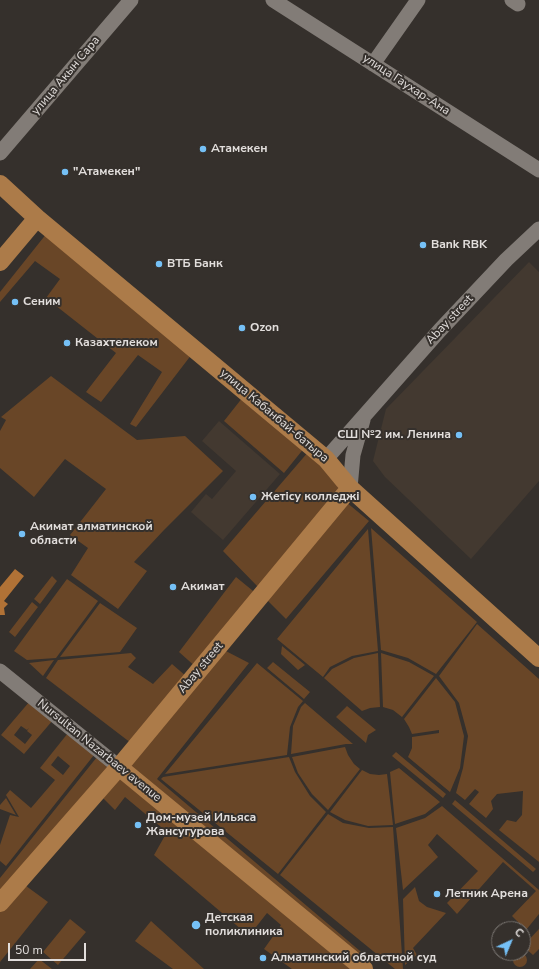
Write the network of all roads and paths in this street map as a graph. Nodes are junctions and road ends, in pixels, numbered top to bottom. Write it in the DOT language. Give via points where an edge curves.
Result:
graph roads {
  1 [pos="131,0"];
  2 [pos="273,0"];
  3 [pos="418,0"];
  4 [pos="373,64"];
  5 [pos="0,152"];
  6 [pos="539,170"];
  7 [pos="0,184"];
  8 [pos="37,218"];
  9 [pos="539,229"];
  10 [pos="0,262"];
  11 [pos="366,414"];
  12 [pos="326,458"];
  13 [pos="350,488"];
  14 [pos="539,658"];
  15 [pos="0,671"];
  16 [pos="119,767"];
  17 [pos="0,903"];
  18 [pos="364,969"];
  1 -- 5 [label="street, улица Акын Сара"];
  2 -- 4 [label="street, улица Гаухар-Ана"];
  3 -- 4 [label="street"];
  4 -- 6 [label="street, улица Гаухар-Ана"];
  7 -- 8 [label="main road, улица Кабанбай-батыра"];
  8 -- 10 [label="main road"];
  8 -- 12 [label="main road, улица Кабанбай-батыра"];
  9 -- 11 [label="street, Abay street" via="440,330"];
  11 -- 12 [label="street, Abay street"];
  11 -- 13 [label="street, Abay street" via="353,455"];
  12 -- 13 [label="main road, улица Кабанбай-батыра"];
  13 -- 14 [label="main road, улица Кабанбай-батыра"];
  13 -- 16 [label="main road, Abay street"];
  15 -- 16 [label="street, Nursultan Nazarbaev avenue"];
  16 -- 17 [label="main road, Abay street"];
  16 -- 18 [label="main road, Nursultan Nazarbaev avenue"];
}
